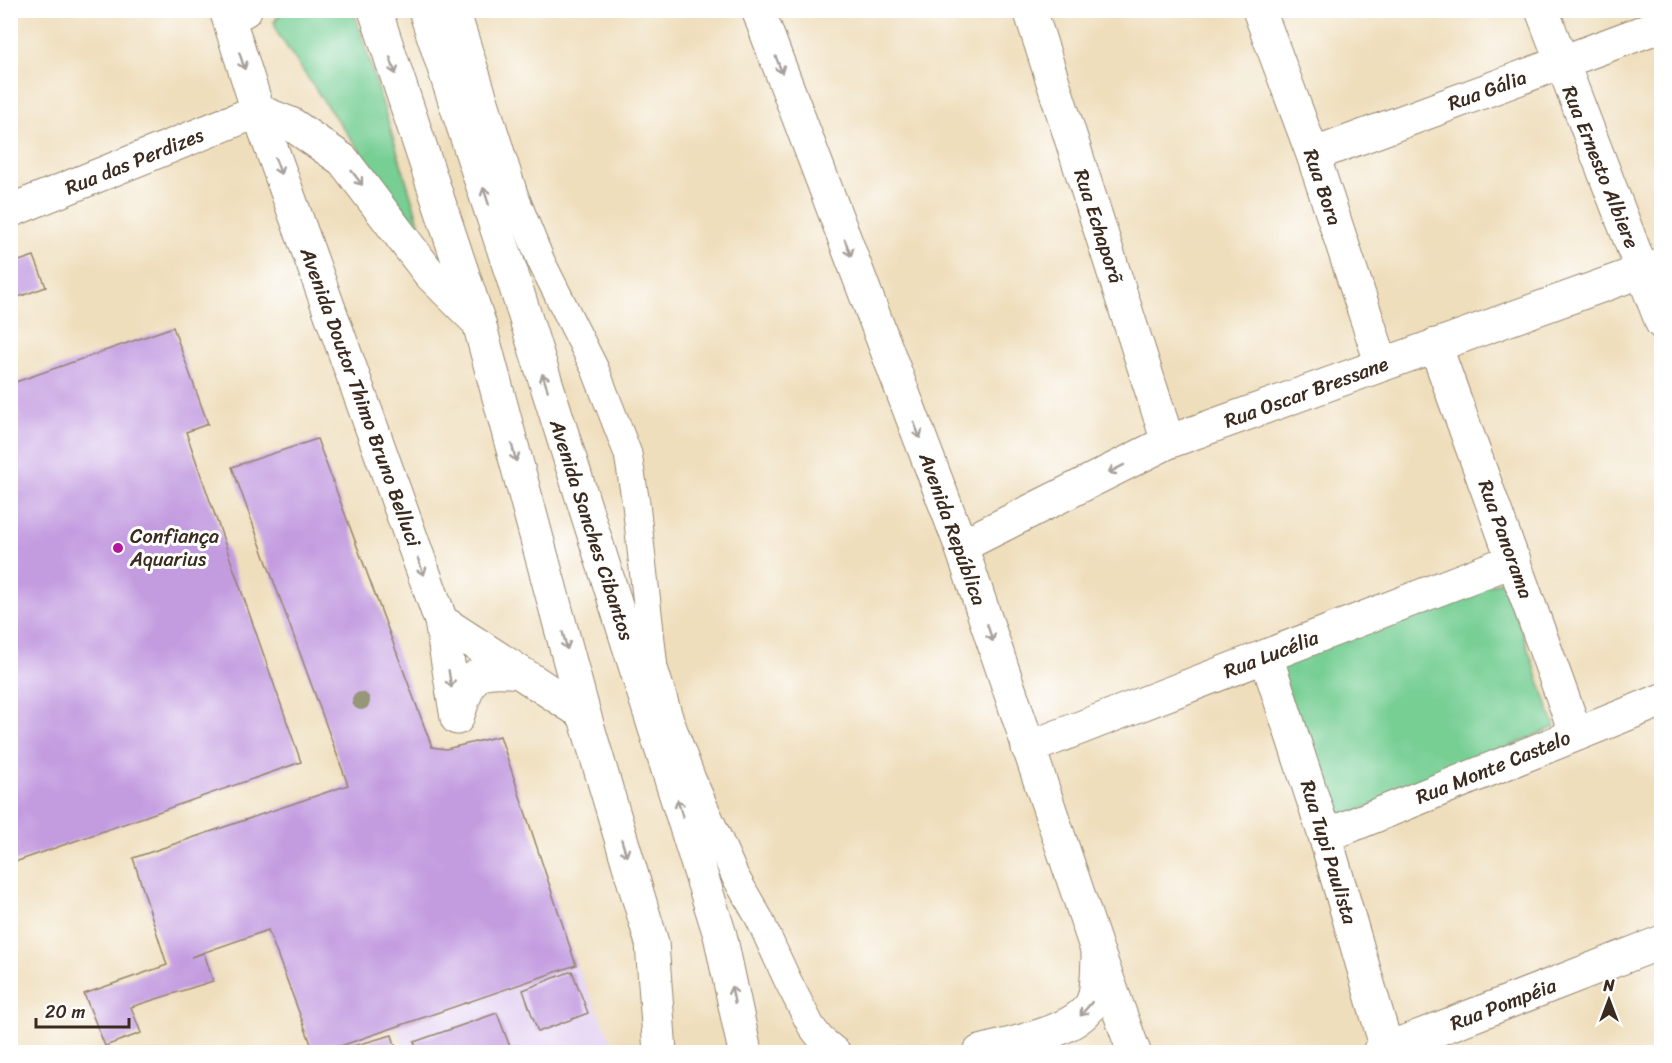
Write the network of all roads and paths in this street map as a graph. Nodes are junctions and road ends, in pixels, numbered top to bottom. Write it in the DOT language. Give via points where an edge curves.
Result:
graph roads {
  1 [pos="375,10"];
  2 [pos="425,10"];
  3 [pos="456,10"];
  4 [pos="758,10"];
  5 [pos="1030,10"];
  6 [pos="1259,10"];
  7 [pos="1542,10"];
  8 [pos="233,13"];
  9 [pos="1662,25"];
  10 [pos="1560,63"];
  11 [pos="258,111"];
  12 [pos="1313,155"];
  13 [pos="10,211"];
  14 [pos="1652,267"];
  15 [pos="1662,322"];
  16 [pos="479,323"];
  17 [pos="1435,345"];
  18 [pos="1382,365"];
  19 [pos="1168,442"];
  20 [pos="961,546"];
  21 [pos="1514,560"];
  22 [pos="441,621"];
  23 [pos="1266,656"];
  24 [pos="519,672"];
  25 [pos="1662,700"];
  26 [pos="584,714"];
  27 [pos="1576,734"];
  28 [pos="1028,748"];
  29 [pos="1325,836"];
  30 [pos="1659,951"];
  31 [pos="1098,953"];
  32 [pos="1383,1051"];
  33 [pos="660,1053"];
  34 [pos="746,1053"];
  35 [pos="837,1053"];
  36 [pos="980,1053"];
  37 [pos="1134,1053"];
  1 -- 16 [label="street, one-way"];
  34 -- 2 [label="street, Avenida Sanches Cibantos, one-way" via="720,935"];
  3 -- 35 [label="street" via="514,194 541,261 595,369 628,454 654,668 669,717 735,876 786,979 811,1026"];
  4 -- 20 [label="street, Avenida República, one-way"];
  5 -- 19 [label="street, Rua Echaporã"];
  6 -- 12 [label="street, Rua Bora"];
  7 -- 10 [label="street, Rua Ernesto Albiere"];
  8 -- 11 [label="street, Avenida Doutor Thimo Bruno Belluci, one-way"];
  9 -- 10 [label="street, Rua Gália"];
  10 -- 12 [label="street, Rua Gália"];
  10 -- 14 [label="street, Rua Ernesto Albiere"];
  11 -- 13 [label="street, Rua das Perdizes"];
  11 -- 16 [label="street, one-way" via="291,124 343,160 429,273"];
  11 -- 22 [label="street, Avenida Doutor Thimo Bruno Belluci, one-way"];
  12 -- 18 [label="street, Rua Bora"];
  14 -- 15 [label="street, Rua Ernesto Albiere"];
  14 -- 17 [label="street, Rua Oscar Bressane"];
  16 -- 26 [label="street, one-way"];
  17 -- 18 [label="street, Rua Oscar Bressane"];
  17 -- 21 [label="street, Rua Panorama"];
  18 -- 19 [label="street, Rua Oscar Bressane"];
  19 -- 20 [label="street, Rua Oscar Bressane, one-way"];
  20 -- 28 [label="street, Avenida República, one-way"];
  21 -- 23 [label="street, Rua Lucélia"];
  21 -- 27 [label="street, Rua Panorama"];
  22 -- 24 [label="street"];
  22 -- 24 [label="street, Avenida Doutor Thimo Bruno Belluci, one-way" via="457,718 467,687 477,675 494,670"];
  23 -- 28 [label="street, Rua Lucélia"];
  23 -- 29 [label="street, Rua Tupi Paulista"];
  24 -- 26 [label="street"];
  25 -- 27 [label="street, Rua Monte Castelo"];
  26 -- 33 [label="street, one-way" via="652,943"];
  27 -- 29 [label="street, Rua Monte Castelo"];
  28 -- 31 [label="street, Avenida República"];
  29 -- 32 [label="street, Rua Tupi Paulista"];
  30 -- 32 [label="street, Rua Pompéia"];
  31 -- 36 [label="street, one-way" via="1092,1004 1076,1020"];
  31 -- 37 [label="street, Avenida República"];
}
